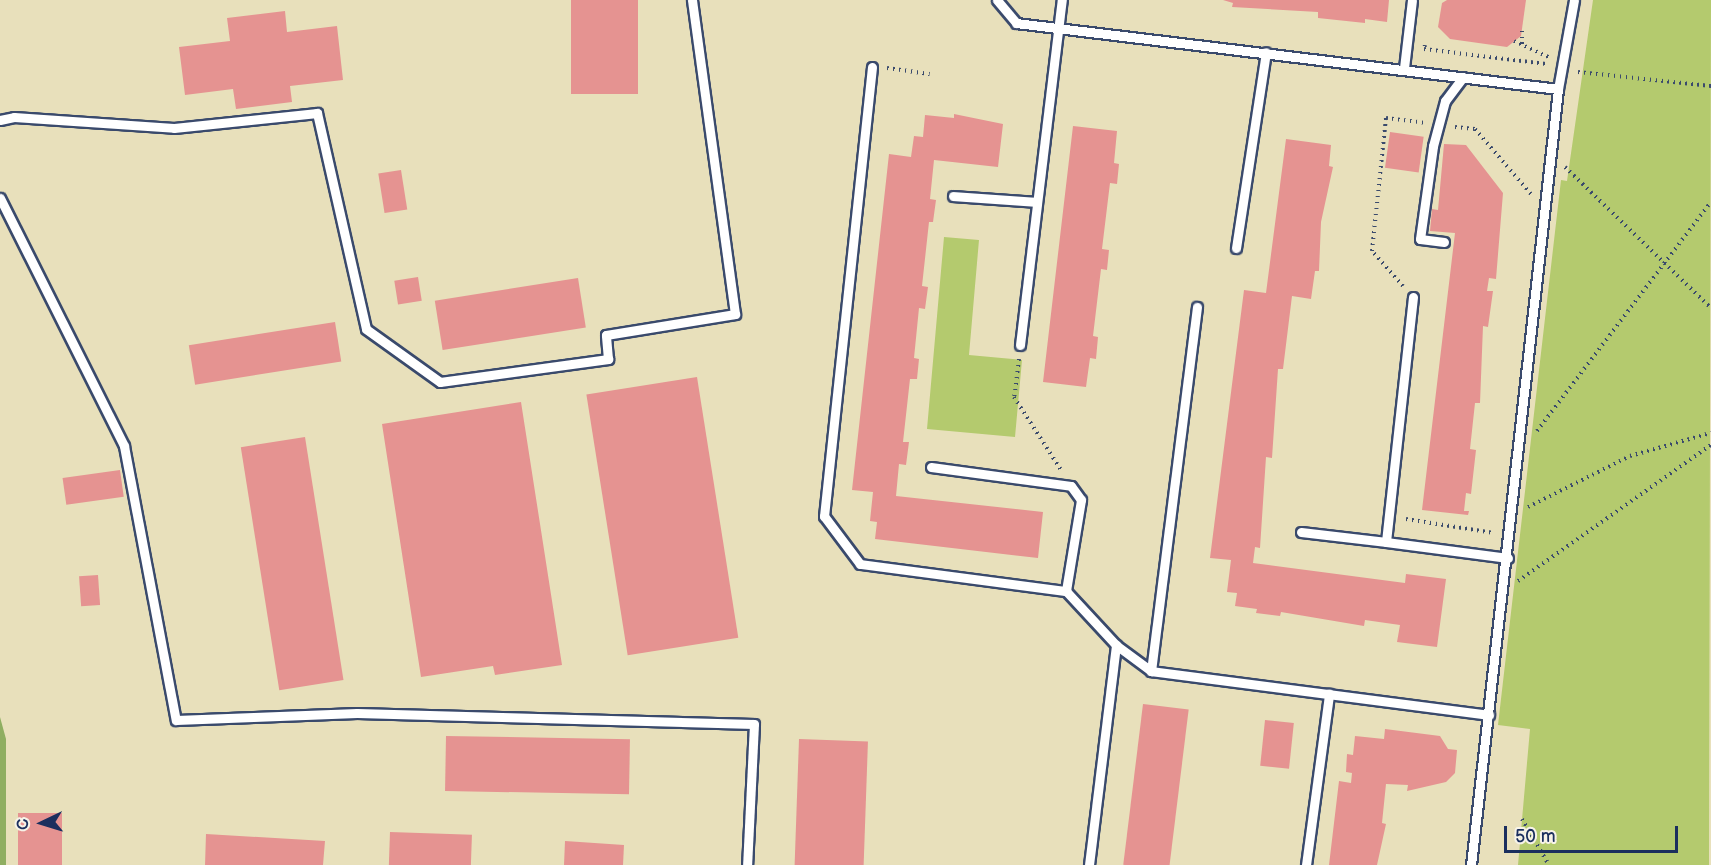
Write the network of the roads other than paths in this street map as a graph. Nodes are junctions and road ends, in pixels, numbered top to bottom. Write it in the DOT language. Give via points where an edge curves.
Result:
graph roads {
  1 [pos="692,0"];
  2 [pos="997,0"];
  3 [pos="1062,0"];
  4 [pos="1412,0"];
  5 [pos="1574,0"];
  6 [pos="1059,27"];
  7 [pos="1266,52"];
  8 [pos="872,67"];
  9 [pos="1404,68"];
  10 [pos="1463,76"];
  11 [pos="1558,89"];
  12 [pos="0,120"];
  13 [pos="953,196"];
  14 [pos="0,198"];
  15 [pos="1037,202"];
  16 [pos="1444,242"];
  17 [pos="1236,248"];
  18 [pos="1413,297"];
  19 [pos="1197,307"];
  20 [pos="1020,345"];
  21 [pos="931,467"];
  22 [pos="1301,532"];
  23 [pos="1386,542"];
  24 [pos="1508,558"];
  25 [pos="1066,591"];
  26 [pos="1116,645"];
  27 [pos="1151,671"];
  28 [pos="1329,694"];
  29 [pos="1489,715"];
  30 [pos="747,865"];
  31 [pos="1089,865"];
  32 [pos="1306,865"];
  33 [pos="1471,865"];
  1 -- 12 [label="lane" via="735,314 606,335 608,359 440,382 366,329 317,113 174,128 14,117"];
  2 -- 6 [label="lane" via="1016,23"];
  3 -- 6 [label="lane"];
  4 -- 9 [label="lane"];
  5 -- 11 [label="lane"];
  6 -- 7 [label="lane"];
  6 -- 15 [label="lane"];
  7 -- 9 [label="lane"];
  7 -- 17 [label="lane"];
  8 -- 25 [label="lane" via="824,516 860,564"];
  9 -- 10 [label="lane"];
  10 -- 11 [label="lane"];
  10 -- 16 [label="lane" via="1445,101 1433,146 1420,239"];
  11 -- 24 [label="lane"];
  13 -- 15 [label="lane"];
  14 -- 30 [label="lane" via="124,446 176,720 357,713 754,724"];
  15 -- 20 [label="lane"];
  18 -- 23 [label="lane"];
  19 -- 27 [label="lane"];
  21 -- 25 [label="lane" via="1071,486 1081,500"];
  22 -- 23 [label="lane"];
  23 -- 24 [label="lane"];
  24 -- 29 [label="lane"];
  25 -- 26 [label="lane"];
  26 -- 27 [label="lane"];
  26 -- 31 [label="lane"];
  27 -- 28 [label="lane"];
  28 -- 29 [label="lane"];
  28 -- 32 [label="lane"];
  29 -- 33 [label="lane"];
}
